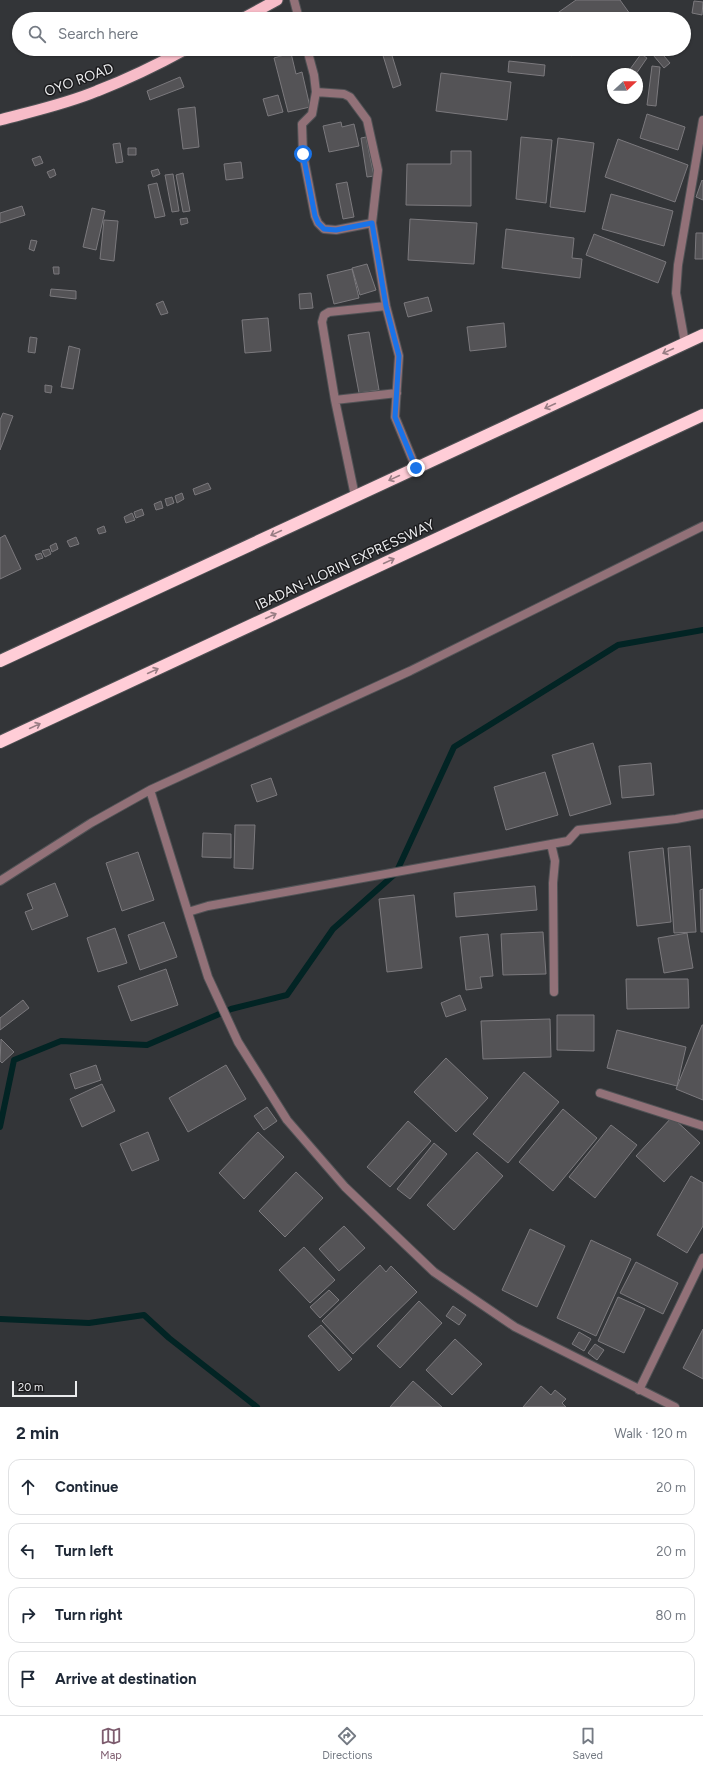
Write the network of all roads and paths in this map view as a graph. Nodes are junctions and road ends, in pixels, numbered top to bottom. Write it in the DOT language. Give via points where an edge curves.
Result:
graph roads {
  1 [pos="277,0"];
  2 [pos="294,0"];
  3 [pos="255,12"];
  4 [pos="297,12"];
  5 [pos="173,56"];
  6 [pos="310,56"];
  7 [pos="316,92"];
  8 [pos="0,120"];
  9 [pos="703,120"];
  10 [pos="372,223"];
  11 [pos="386,306"];
  12 [pos="703,335"];
  13 [pos="685,343"];
  14 [pos="397,393"];
  15 [pos="335,400"];
  16 [pos="703,415"];
  17 [pos="416,468"];
  18 [pos="356,496"];
  19 [pos="703,526"];
  20 [pos="0,661"];
  21 [pos="0,742"];
  22 [pos="150,790"];
  23 [pos="703,814"];
  24 [pos="551,844"];
  25 [pos="0,881"];
  26 [pos="188,912"];
  27 [pos="554,992"];
  28 [pos="600,1093"];
  29 [pos="703,1126"];
  30 [pos="703,1258"];
  31 [pos="639,1390"];
  32 [pos="675,1407"];
  1 -- 3 [label="highway"];
  2 -- 4 [label="street"];
  5 -- 8 [label="highway, OYO ROAD" via="96,92"];
  6 -- 7 [label="street"];
  7 -- 10 [label="street" via="344,94 350,97 367,120 378,170"];
  7 -- 10 [label="street" via="312,114 302,124 303,154 315,216 324,229 336,230"];
  9 -- 13 [label="street" via="678,265 676,293"];
  10 -- 11 [label="street"];
  11 -- 14 [label="street" via="399,356"];
  11 -- 15 [label="street" via="336,311 324,315 323,335"];
  12 -- 13 [label="highway"];
  13 -- 17 [label="highway, one-way"];
  14 -- 15 [label="street"];
  14 -- 17 [label="street" via="395,417"];
  15 -- 18 [label="street"];
  21 -- 16 [label="highway, IBADAN-ILORIN EXPRESSWAY, one-way"];
  17 -- 18 [label="highway, one-way"];
  18 -- 20 [label="highway, one-way"];
  19 -- 22 [label="street" via="410,671"];
  22 -- 25 [label="street" via="91,823"];
  22 -- 26 [label="street"];
  23 -- 24 [label="street" via="578,830 568,841"];
  24 -- 26 [label="street" via="208,906"];
  24 -- 27 [label="street" via="555,861"];
  26 -- 31 [label="street" via="208,977 238,1042 287,1120 346,1187 434,1272 514,1327"];
  28 -- 29 [label="street"];
  30 -- 31 [label="street"];
  31 -- 32 [label="street"];
}
